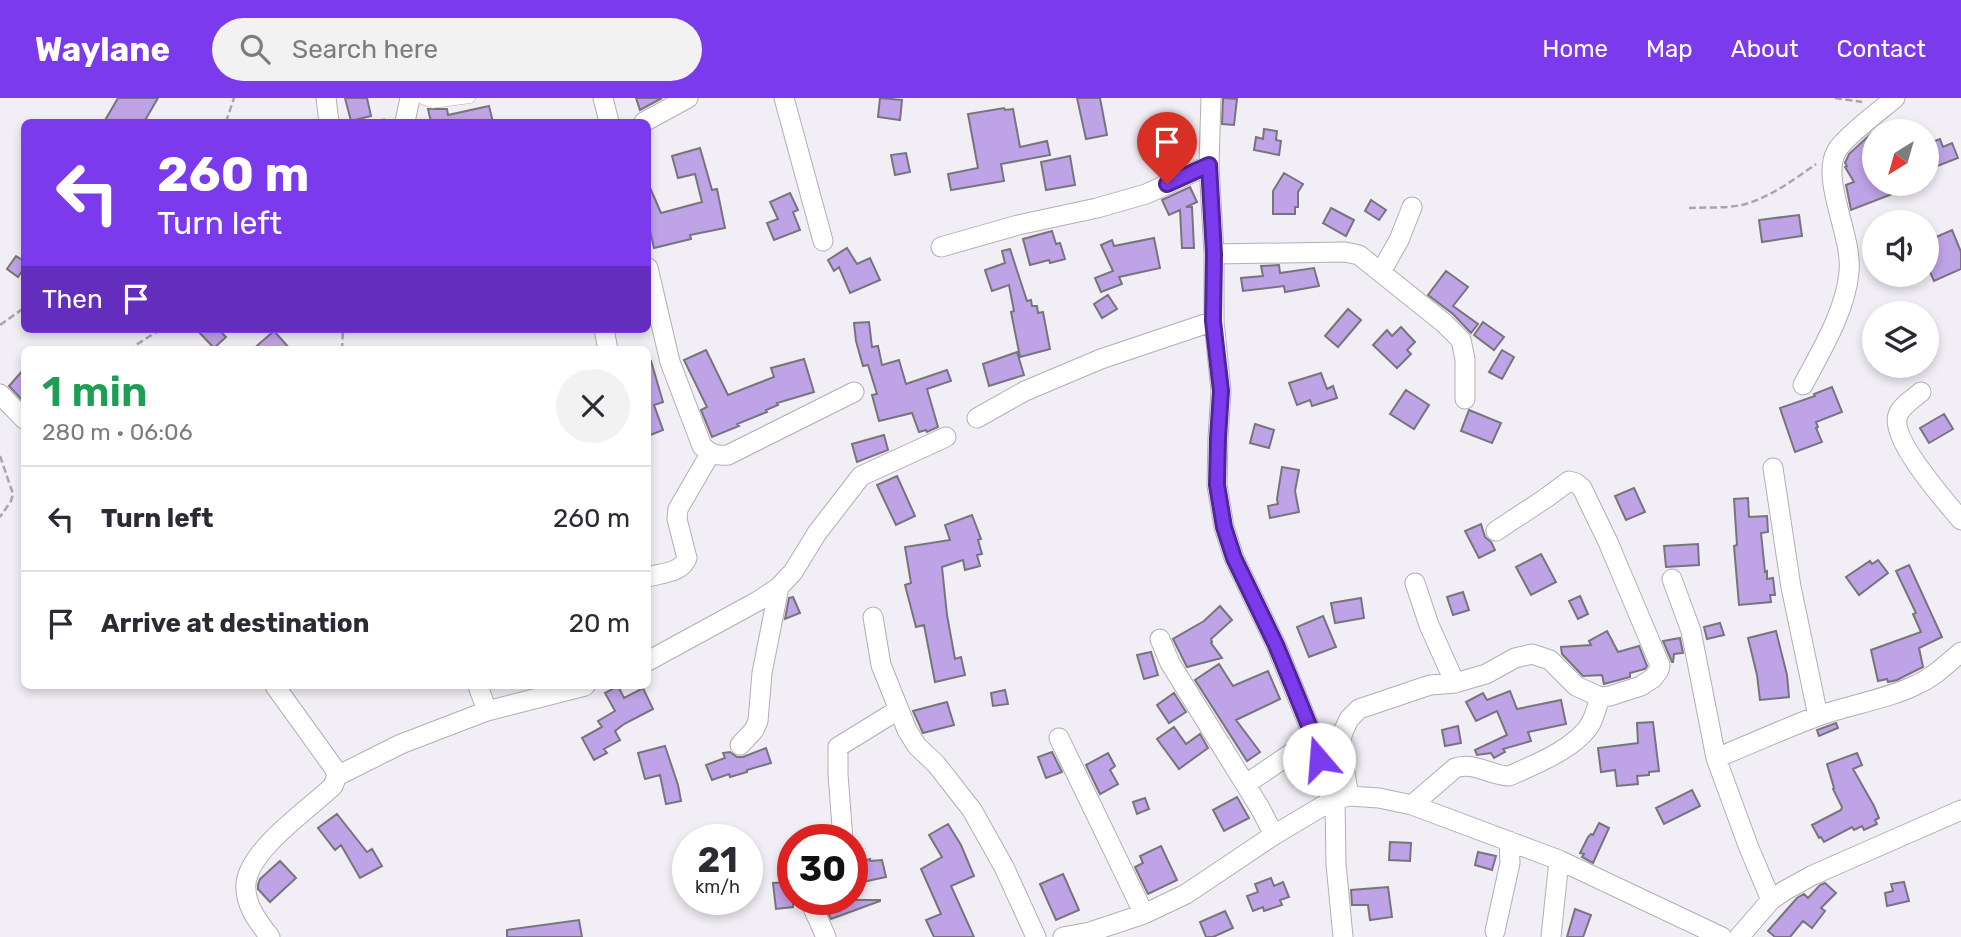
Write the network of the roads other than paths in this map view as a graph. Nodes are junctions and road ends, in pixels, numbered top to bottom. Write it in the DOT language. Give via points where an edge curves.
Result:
graph roads {
  1 [pos="326,98"];
  2 [pos="410,98"];
  3 [pos="420,98"];
  4 [pos="470,98"];
  5 [pos="688,98"];
  6 [pos="784,98"];
  7 [pos="1211,98"];
  8 [pos="1895,98"];
  9 [pos="329,119"];
  10 [pos="406,119"];
  11 [pos="650,119"];
  12 [pos="1209,165"];
  13 [pos="1412,207"];
  14 [pos="823,241"];
  15 [pos="941,247"];
  16 [pos="1214,254"];
  17 [pos="1381,272"];
  18 [pos="651,283"];
  19 [pos="1213,321"];
  20 [pos="1803,385"];
  21 [pos="854,392"];
  22 [pos="1921,392"];
  23 [pos="0,394"];
  24 [pos="1465,400"];
  25 [pos="21,416"];
  26 [pos="977,418"];
  27 [pos="946,437"];
  28 [pos="710,454"];
  29 [pos="1773,468"];
  30 [pos="1961,520"];
  31 [pos="1496,531"];
  32 [pos="651,576"];
  33 [pos="1672,579"];
  34 [pos="1415,583"];
  35 [pos="779,587"];
  36 [pos="873,617"];
  37 [pos="1160,639"];
  38 [pos="1961,652"];
  39 [pos="651,659"];
  40 [pos="1455,683"];
  41 [pos="277,689"];
  42 [pos="479,689"];
  43 [pos="573,689"];
  44 [pos="1600,697"];
  45 [pos="898,710"];
  46 [pos="487,711"];
  47 [pos="1818,716"];
  48 [pos="1059,738"];
  49 [pos="1314,738"];
  50 [pos="740,745"];
  51 [pos="1716,758"];
  52 [pos="338,776"];
  53 [pos="1246,785"];
  54 [pos="1338,799"];
  55 [pos="1412,805"];
  56 [pos="1961,810"];
  57 [pos="842,824"];
  58 [pos="1274,835"];
  59 [pos="1509,841"];
  60 [pos="1559,860"];
  61 [pos="1771,900"];
  62 [pos="1144,914"];
  63 [pos="816,915"];
  64 [pos="254,928"];
  65 [pos="1495,931"];
  66 [pos="270,937"];
  67 [pos="826,937"];
  68 [pos="1036,937"];
  69 [pos="1063,937"];
  70 [pos="1343,937"];
  71 [pos="1551,937"];
  72 [pos="1722,937"];
  73 [pos="1739,937"];
  1 -- 9 [label="street"];
  2 -- 10 [label="street"];
  3 -- 4 [label="lane" via="432,103"];
  5 -- 11 [label="street"];
  6 -- 14 [label="street"];
  7 -- 12 [label="street"];
  8 -- 20 [label="street" via="1836,151 1831,172 1850,270 1846,293"];
  12 -- 15 [label="street" via="1146,194"];
  12 -- 16 [label="street"];
  13 -- 17 [label="street"];
  16 -- 17 [label="street" via="1345,252"];
  16 -- 19 [label="street"];
  17 -- 24 [label="street" via="1461,340"];
  18 -- 28 [label="street" via="670,362 702,446"];
  19 -- 26 [label="street" via="1101,359 1025,391"];
  19 -- 49 [label="street" via="1221,391 1217,485 1224,527"];
  21 -- 28 [label="street" via="728,455"];
  22 -- 30 [label="street" via="1904,406 1897,423 1903,442 1930,483"];
  23 -- 25 [label="street"];
  27 -- 35 [label="street" via="861,476"];
  28 -- 32 [label="street" via="678,509 686,564"];
  29 -- 47 [label="street" via="1791,587"];
  31 -- 44 [label="street" via="1569,481 1582,488 1660,665 1642,686"];
  33 -- 51 [label="street" via="1691,631"];
  34 -- 40 [label="street"];
  35 -- 39 [label="street"];
  35 -- 50 [label="street" via="758,721"];
  36 -- 45 [label="street" via="881,665"];
  37 -- 53 [label="street" via="1170,663"];
  38 -- 47 [label="street" via="1939,672 1899,693"];
  40 -- 44 [label="street" via="1532,654 1550,660 1576,686"];
  40 -- 54 [label="street" via="1430,685 1359,709 1342,732"];
  41 -- 52 [label="street"];
  42 -- 46 [label="street"];
  43 -- 46 [label="street"];
  44 -- 55 [label="street" via="1591,722 1568,746 1509,776 1462,765"];
  45 -- 57 [label="street" via="838,747"];
  45 -- 68 [label="street" via="917,746 972,810"];
  46 -- 52 [label="street" via="401,744"];
  47 -- 51 [label="street"];
  48 -- 62 [label="street"];
  49 -- 53 [label="street"];
  49 -- 54 [label="street"];
  51 -- 61 [label="street"];
  52 -- 64 [label="street" via="333,786 267,845 252,869 246,883"];
  53 -- 58 [label="street"];
  54 -- 55 [label="street" via="1379,798"];
  54 -- 58 [label="street"];
  54 -- 70 [label="street" via="1336,864"];
  55 -- 59 [label="street"];
  56 -- 61 [label="street" via="1813,875"];
  58 -- 62 [label="street" via="1186,894"];
  59 -- 60 [label="street"];
  59 -- 65 [label="street" via="1510,863"];
  60 -- 71 [label="street"];
  60 -- 72 [label="street"];
  61 -- 73 [label="street"];
  62 -- 69 [label="street"];
  63 -- 67 [label="street"];
  64 -- 66 [label="street"];
}
